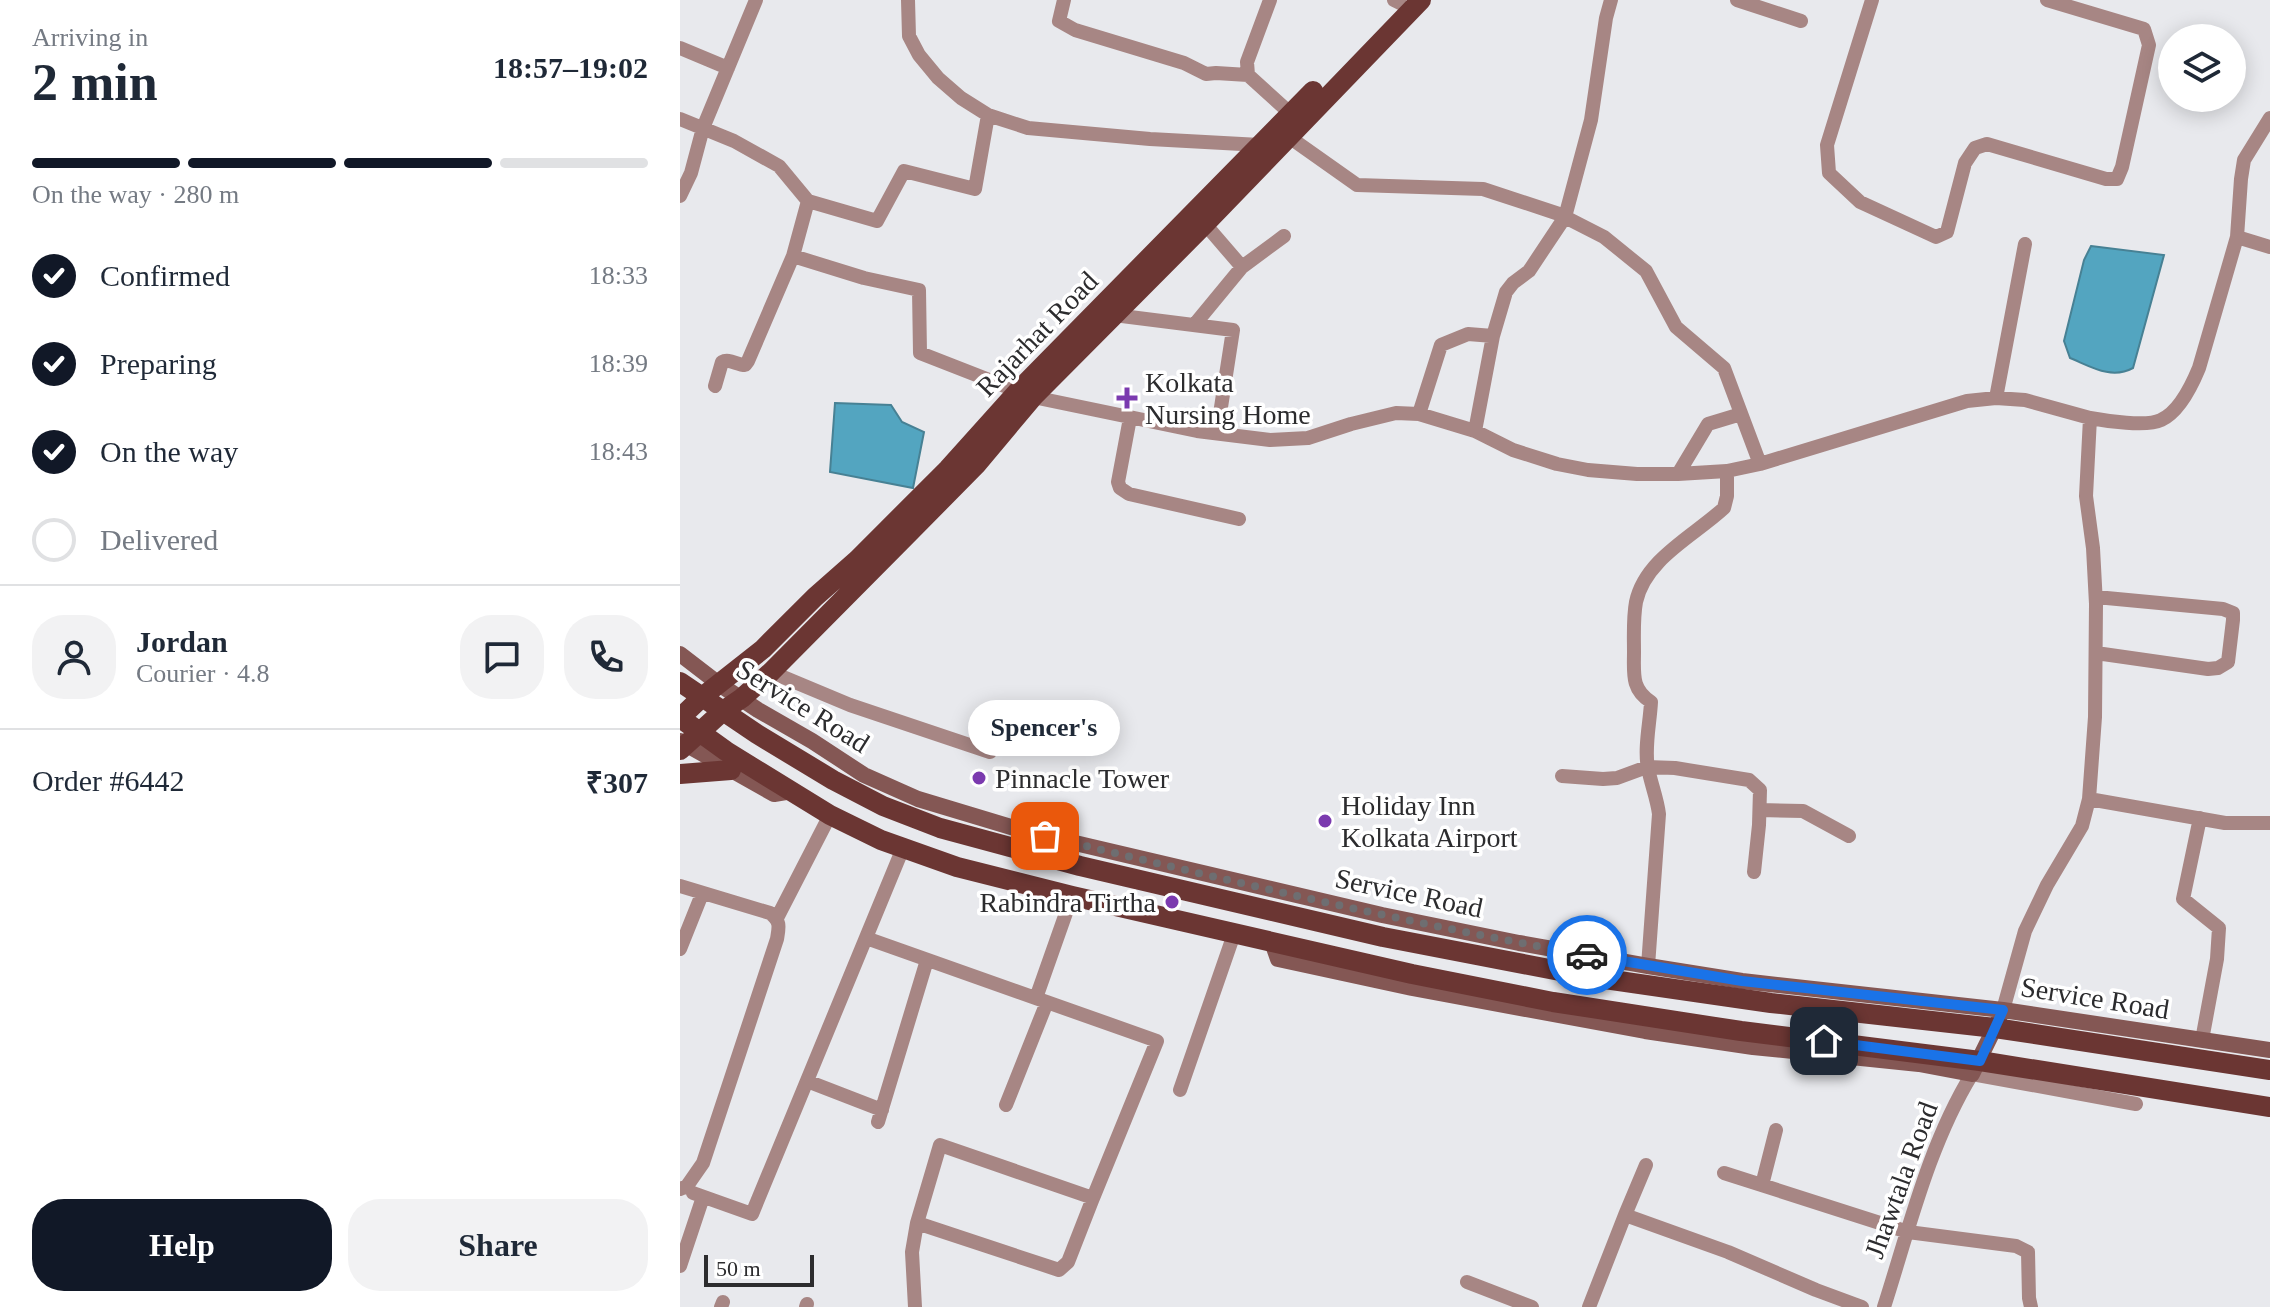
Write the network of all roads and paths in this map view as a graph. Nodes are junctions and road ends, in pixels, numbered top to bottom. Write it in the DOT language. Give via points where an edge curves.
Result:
graph roads {
  1 [pos="756,0"];
  2 [pos="908,0"];
  3 [pos="1064,0"];
  4 [pos="1270,0"];
  5 [pos="1611,0"];
  6 [pos="1737,0"];
  7 [pos="1872,0"];
  8 [pos="2047,0"];
  9 [pos="1404,1"];
  10 [pos="2100,8"];
  11 [pos="1801,21"];
  12 [pos="680,48"];
  13 [pos="728,68"];
  14 [pos="1248,75"];
  15 [pos="988,115"];
  16 [pos="2270,118"];
  17 [pos="680,119"];
  18 [pos="1285,126"];
  19 [pos="703,128"];
  20 [pos="1260,145"];
  21 [pos="680,196"];
  22 [pos="808,201"];
  23 [pos="1565,217"];
  24 [pos="1205,224"];
  25 [pos="1284,236"];
  26 [pos="2237,237"];
  27 [pos="2025,244"];
  28 [pos="2270,247"];
  29 [pos="793,256"];
  30 [pos="1242,267"];
  31 [pos="1114,315"];
  32 [pos="1195,324"];
  33 [pos="1493,336"];
  34 [pos="715,386"];
  35 [pos="1026,393"];
  36 [pos="1996,398"];
  37 [pos="1419,414"];
  38 [pos="1741,414"];
  39 [pos="1130,418"];
  40 [pos="2090,418"];
  41 [pos="1475,431"];
  42 [pos="1217,433"];
  43 [pos="1760,464"];
  44 [pos="1727,471"];
  45 [pos="1678,474"];
  46 [pos="1239,519"];
  47 [pos="2096,597"];
  48 [pos="2096,653"];
  49 [pos="680,654"];
  50 [pos="771,672"];
  51 [pos="680,682"];
  52 [pos="719,684"];
  53 [pos="702,697"];
  54 [pos="742,698"];
  55 [pos="723,711"];
  56 [pos="680,718"];
  57 [pos="687,742"];
  58 [pos="990,752"];
  59 [pos="1647,767"];
  60 [pos="731,770"];
  61 [pos="680,774"];
  62 [pos="1562,776"];
  63 [pos="792,791"];
  64 [pos="2089,799"];
  65 [pos="1760,810"];
  66 [pos="830,815"];
  67 [pos="2200,818"];
  68 [pos="2270,823"];
  69 [pos="1849,836"];
  70 [pos="903,848"];
  71 [pos="1754,872"];
  72 [pos="680,886"];
  73 [pos="702,894"];
  74 [pos="1072,896"];
  75 [pos="777,918"];
  76 [pos="1234,934"];
  77 [pos="866,938"];
  78 [pos="680,949"];
  79 [pos="927,960"];
  80 [pos="1648,966"];
  81 [pos="1042,1000"];
  82 [pos="1999,1019"];
  83 [pos="2202,1040"];
  84 [pos="2270,1050"];
  85 [pos="1976,1067"];
  86 [pos="2270,1070"];
  87 [pos="807,1081"];
  88 [pos="1180,1090"];
  89 [pos="2136,1104"];
  90 [pos="1006,1105"];
  91 [pos="2270,1107"];
  92 [pos="1776,1130"];
  93 [pos="1646,1165"];
  94 [pos="1724,1173"];
  95 [pos="1762,1185"];
  96 [pos="692,1193"];
  97 [pos="1093,1198"];
  98 [pos="1625,1215"];
  99 [pos="917,1223"];
  100 [pos="1908,1232"];
  101 [pos="680,1266"];
  102 [pos="1467,1282"];
  103 [pos="915,1307"];
  104 [pos="1532,1307"];
  105 [pos="1589,1307"];
  106 [pos="1862,1307"];
  107 [pos="1884,1307"];
  108 [pos="2031,1307"];
  1 -- 13 [label="street"];
  2 -- 15 [label="street" via="909,36 919,55 961,98"];
  3 -- 14 [label="street" via="1059,21 1075,30 1206,74"];
  4 -- 14 [label="street" via="1247,62"];
  5 -- 23 [label="street" via="1591,120"];
  6 -- 11 [label="street"];
  7 -- 10 [label="street" via="1827,145 1829,173 1860,202 1936,237 1947,232 1965,163 1975,148 1987,144 2117,179 2149,45 2144,29"];
  8 -- 10 [label="street"];
  9 -- 18 [label="main road, Rajarhat Road"];
  12 -- 13 [label="street"];
  13 -- 19 [label="street"];
  14 -- 18 [label="street"];
  15 -- 20 [label="street" via="1028,128"];
  15 -- 22 [label="street" via="975,189 904,171 877,221"];
  16 -- 26 [label="street" via="2244,160"];
  17 -- 19 [label="street"];
  18 -- 20 [label="main road, Rajarhat Road"];
  18 -- 23 [label="street" via="1357,185 1483,189"];
  18 -- 24 [label="main road, Rajarhat Road"];
  19 -- 21 [label="street"];
  19 -- 22 [label="street" via="779,166"];
  20 -- 35 [label="main road, Rajarhat Road"];
  22 -- 29 [label="street"];
  23 -- 33 [label="street" via="1529,271 1506,292"];
  23 -- 38 [label="street" via="1604,237 1646,271 1676,327 1724,368"];
  24 -- 30 [label="street"];
  24 -- 31 [label="main road, Rajarhat Road"];
  25 -- 30 [label="street"];
  26 -- 28 [label="street"];
  26 -- 40 [label="street" via="2199,368 2174,411 2154,423"];
  27 -- 36 [label="street"];
  29 -- 34 [label="street" via="748,361 722,362"];
  29 -- 35 [label="street" via="919,290 920,353"];
  30 -- 32 [label="street"];
  31 -- 32 [label="street"];
  31 -- 35 [label="main road, Rajarhat Road"];
  32 -- 42 [label="street" via="1233,330"];
  33 -- 37 [label="street" via="1468,334 1441,345"];
  33 -- 41 [label="street"];
  35 -- 39 [label="street"];
  35 -- 50 [label="main road, Rajarhat Road" via="976,465"];
  35 -- 52 [label="main road, Rajarhat Road" via="857,560"];
  36 -- 40 [label="street" via="2025,400"];
  36 -- 43 [label="street" via="1967,401"];
  37 -- 41 [label="street"];
  37 -- 42 [label="street" via="1396,413 1308,438 1270,440"];
  38 -- 43 [label="street"];
  38 -- 45 [label="street" via="1708,424"];
  39 -- 42 [label="street"];
  39 -- 46 [label="street" via="1120,488"];
  40 -- 47 [label="street" via="2086,496"];
  41 -- 45 [label="street" via="1557,464"];
  43 -- 44 [label="street"];
  44 -- 45 [label="street"];
  44 -- 59 [label="street" via="1724,508 1661,560 1647,575 1636,601 1636,688 1651,702"];
  47 -- 48 [label="street"];
  47 -- 48 [label="street" via="2233,613 2228,662 2218,668"];
  48 -- 64 [label="street"];
  49 -- 52 [label="street, Service Road"];
  50 -- 54 [label="main road, Rajarhat Road"];
  50 -- 58 [label="street"];
  51 -- 53 [label="main road"];
  52 -- 53 [label="main road, Rajarhat Road"];
  52 -- 54 [label="street, Service Road"];
  53 -- 55 [label="main road"];
  53 -- 56 [label="main road, Rajarhat Road"];
  54 -- 55 [label="main road, Rajarhat Road"];
  54 -- 80 [label="street, Service Road" via="864,775 991,822 1353,908"];
  55 -- 57 [label="main road, Rajarhat Road"];
  55 -- 82 [label="main road" via="883,806 940,828 1080,866 1383,937 1591,977 1740,999"];
  56 -- 57 [label="main road"];
  57 -- 60 [label="street"];
  57 -- 63 [label="main road"];
  59 -- 62 [label="street" via="1617,778"];
  59 -- 65 [label="street" via="1749,780 1760,790"];
  59 -- 80 [label="street" via="1659,814"];
  60 -- 61 [label="main road"];
  60 -- 63 [label="street" via="774,794"];
  63 -- 66 [label="main road"];
  64 -- 67 [label="street"];
  64 -- 82 [label="street" via="2082,826 2025,931"];
  65 -- 69 [label="street" via="1803,811"];
  65 -- 71 [label="street"];
  66 -- 70 [label="main road"];
  66 -- 75 [label="street"];
  67 -- 68 [label="street"];
  67 -- 83 [label="street" via="2183,899 2219,928"];
  70 -- 74 [label="main road"];
  70 -- 77 [label="street"];
  72 -- 73 [label="street"];
  73 -- 75 [label="street"];
  73 -- 78 [label="street"];
  74 -- 76 [label="main road"];
  74 -- 81 [label="street"];
  75 -- 96 [label="street" via="777,939 703,1163 687,1186"];
  76 -- 85 [label="main road" via="1412,981 1553,1002 1647,1024 1741,1031"];
  76 -- 88 [label="street"];
  77 -- 79 [label="street"];
  77 -- 87 [label="street"];
  79 -- 81 [label="street"];
  79 -- 87 [label="street" via="880,1116"];
  80 -- 82 [label="street, Service Road"];
  81 -- 90 [label="street"];
  81 -- 97 [label="street" via="1157,1041"];
  82 -- 83 [label="street, Service Road"];
  82 -- 85 [label="street"];
  82 -- 86 [label="main road"];
  83 -- 84 [label="street, Service Road"];
  85 -- 89 [label="street"];
  85 -- 91 [label="main road"];
  85 -- 100 [label="street, Jhawtala Road" via="1960,1092"];
  87 -- 96 [label="street" via="752,1214"];
  92 -- 95 [label="street"];
  93 -- 98 [label="street"];
  94 -- 95 [label="street"];
  95 -- 100 [label="street"];
  96 -- 101 [label="street"];
  97 -- 99 [label="street" via="1068,1262 1059,1270"];
  97 -- 99 [label="street" via="940,1145"];
  98 -- 105 [label="street"];
  98 -- 106 [label="street"];
  99 -- 103 [label="street" via="911,1261"];
  100 -- 107 [label="street, Jhawtala Road"];
  100 -- 108 [label="street" via="2028,1252"];
  102 -- 104 [label="street"];
}
